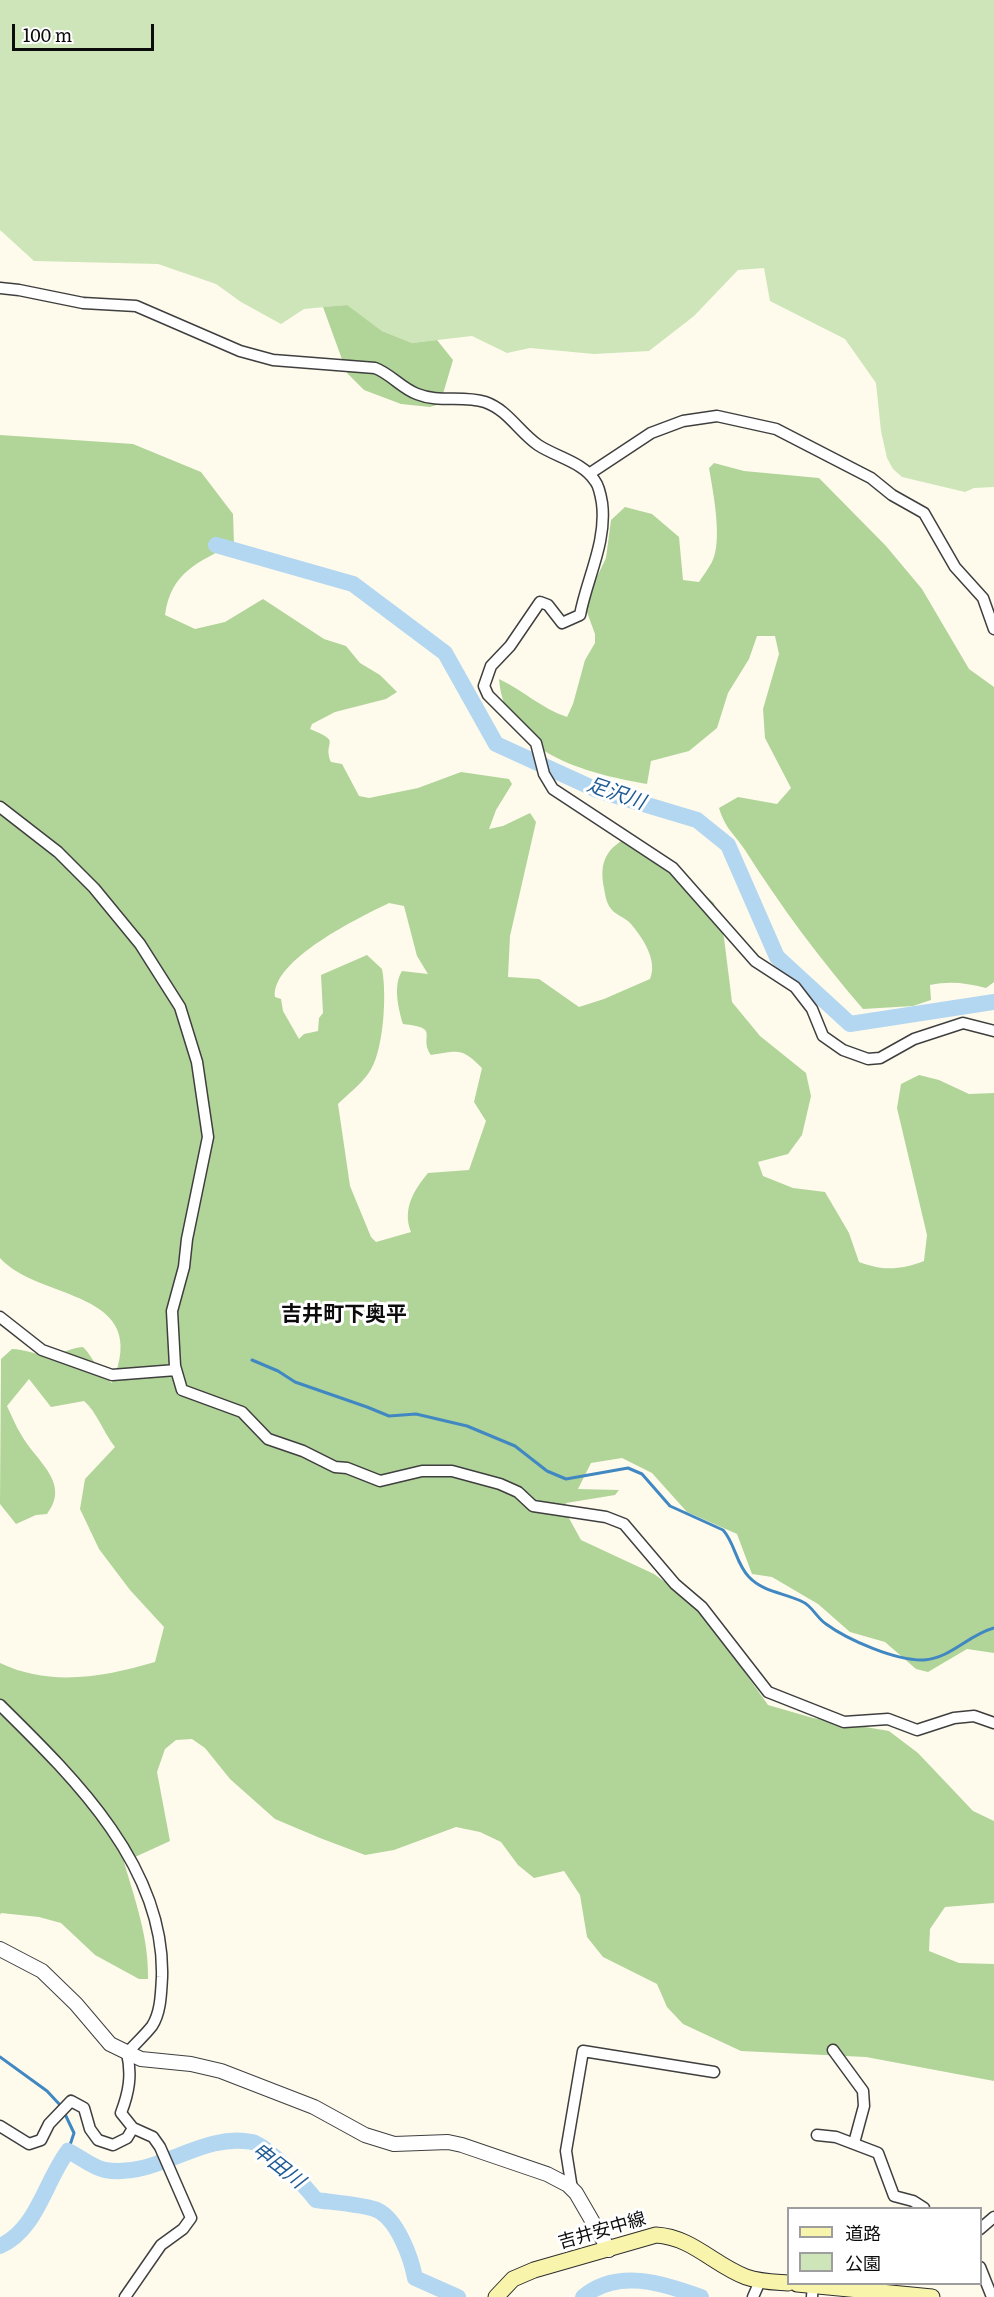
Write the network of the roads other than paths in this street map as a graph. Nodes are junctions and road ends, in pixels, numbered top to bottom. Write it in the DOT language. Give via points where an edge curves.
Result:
graph roads {
  1 [pos="0,288"];
  2 [pos="589,474"];
  3 [pos="994,629"];
  4 [pos="0,807"];
  5 [pos="994,1031"];
  6 [pos="0,1317"];
  7 [pos="176,1370"];
  8 [pos="0,1705"];
  9 [pos="994,1723"];
  10 [pos="0,1949"];
  11 [pos="832,2050"];
  12 [pos="127,2053"];
  13 [pos="714,2072"];
  14 [pos="0,2126"];
  15 [pos="133,2128"];
  16 [pos="817,2134"];
  17 [pos="854,2143"];
  18 [pos="572,2189"];
  19 [pos="922,2207"];
  20 [pos="994,2217"];
  21 [pos="982,2228"];
  22 [pos="609,2250"];
  23 [pos="982,2270"];
  24 [pos="787,2283"];
  25 [pos="756,2291"];
  26 [pos="812,2291"];
  27 [pos="125,2297"];
  28 [pos="496,2297"];
  29 [pos="930,2297"];
  30 [pos="992,2297"];
  1 -- 2 [label="street" via="83,303 136,306 240,351 273,360 375,368 416,394 487,403 507,415 537,445"];
  2 -- 3 [label="street" via="651,434 683,421 717,416 776,429 871,478 891,495 924,513 955,567 983,598"];
  2 -- 5 [label="street" via="596,482 602,503 602,531 580,615 562,623 548,605 540,602 491,666 484,686 536,742 544,774 553,789 673,868 755,961 795,987 812,1009 823,1036 843,1050 868,1059 880,1058 914,1039 963,1023"];
  4 -- 7 [label="street" via="58,852 94,888 140,944 180,1007 197,1062 208,1137 172,1311"];
  6 -- 7 [label="street" via="42,1350 112,1375"];
  7 -- 9 [label="street" via="183,1390 242,1412 268,1439 303,1450 335,1467 380,1481 422,1471 452,1471 500,1484 518,1492 533,1506 606,1517 624,1524 675,1584 702,1607 768,1692 844,1722 888,1719 917,1730 974,1716"];
  8 -- 12 [label="street" via="80,1788 116,1837 139,1877 159,1929 163,1954 159,2009 152,2025"];
  10 -- 12 [label="street" via="42,1971 110,2044"];
  11 -- 17 [label="street" via="863,2091 864,2106"];
  12 -- 15 [label="street" via="129,2093 121,2113"];
  12 -- 18 [label="street" via="141,2059 191,2064 221,2072 314,2107 365,2135 394,2144 462,2145 559,2179"];
  13 -- 18 [label="street" via="583,2051 566,2151"];
  14 -- 15 [label="street" via="29,2144 41,2140 49,2124 70,2101 84,2108 98,2140 113,2145 127,2138"];
  15 -- 27 [label="street" via="153,2137 160,2147 191,2218 162,2245"];
  16 -- 17 [label="street"];
  17 -- 19 [label="street" via="881,2157 894,2196"];
  18 -- 22 [label="street"];
  20 -- 21 [label="street"];
  22 -- 25 [label="main road, 吉井安中線" via="656,2235 672,2236 744,2276"];
  22 -- 28 [label="main road, 吉井安中線" via="534,2270 513,2279"];
  23 -- 30 [label="street"];
  24 -- 25 [label="main road, 吉井安中線"];
  26 -- 29 [label="main road"];
}
